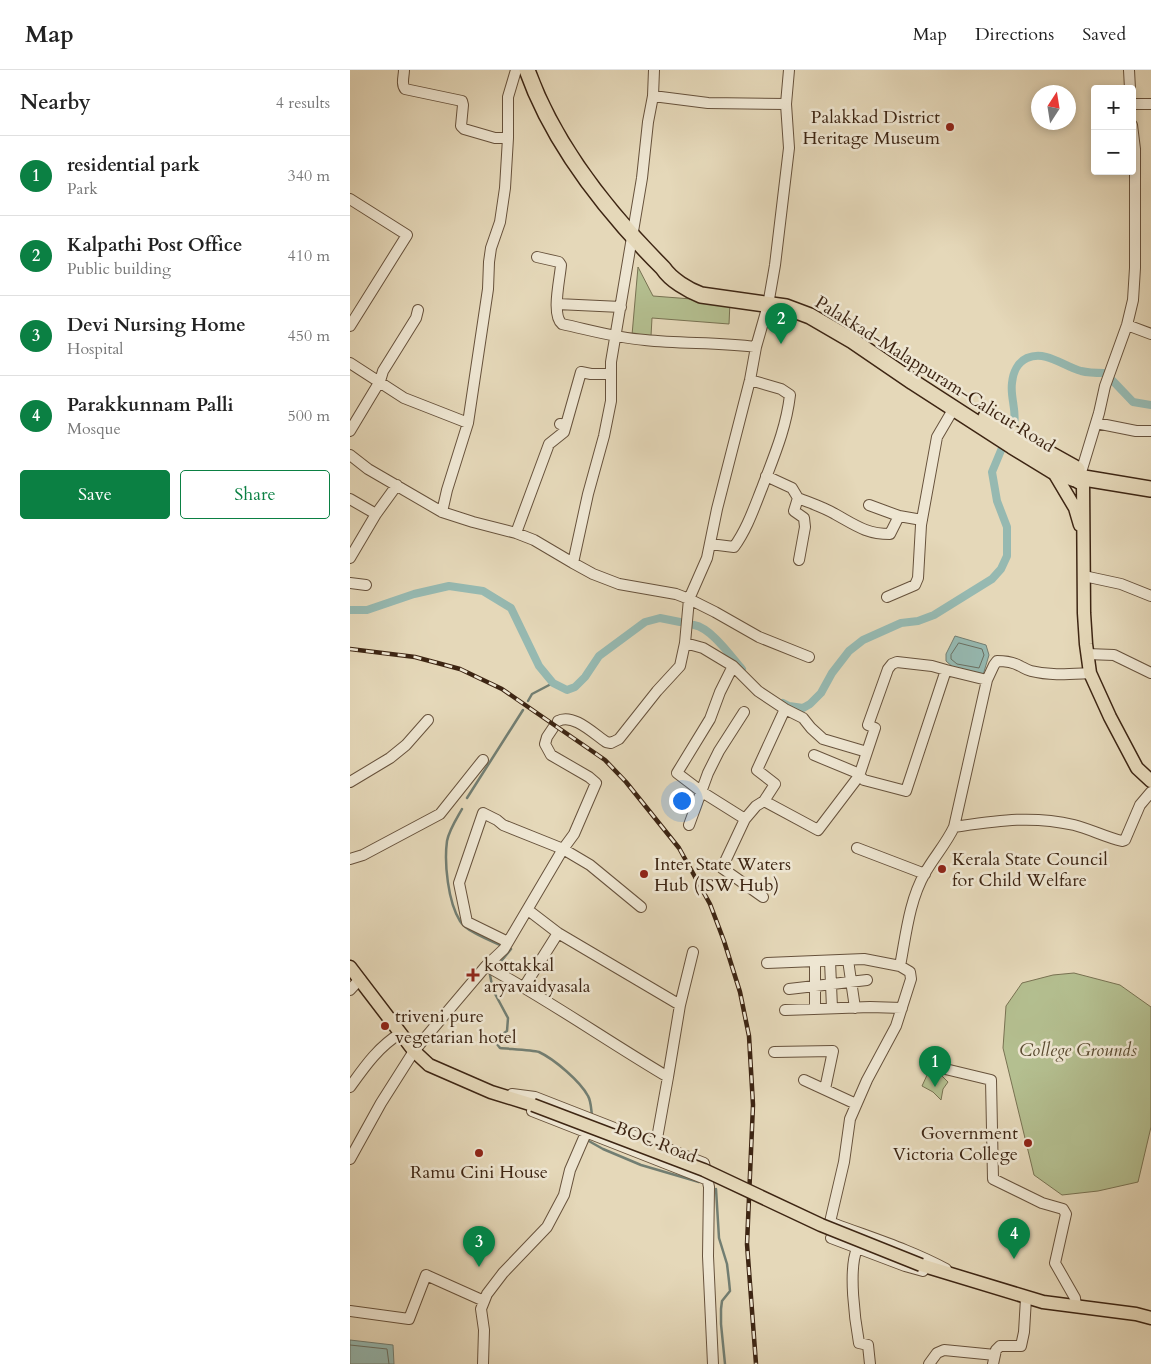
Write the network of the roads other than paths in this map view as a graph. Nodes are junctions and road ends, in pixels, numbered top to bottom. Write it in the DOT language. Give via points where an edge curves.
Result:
graph roads {
  1 [pos="404,70"];
  2 [pos="516,70"];
  3 [pos="527,70"];
  4 [pos="654,70"];
  5 [pos="789,70"];
  6 [pos="1129,70"];
  7 [pos="1130,85"];
  8 [pos="653,96"];
  9 [pos="786,104"];
  10 [pos="1136,104"];
  11 [pos="1151,104"];
  12 [pos="1133,130"];
  13 [pos="508,138"];
  14 [pos="350,199"];
  15 [pos="633,238"];
  16 [pos="537,257"];
  17 [pos="768,302"];
  18 [pos="557,304"];
  19 [pos="621,307"];
  20 [pos="418,310"];
  21 [pos="1127,325"];
  22 [pos="350,326"];
  23 [pos="1151,334"];
  24 [pos="616,336"];
  25 [pos="756,347"];
  26 [pos="350,363"];
  27 [pos="611,374"];
  28 [pos="750,380"];
  29 [pos="380,382"];
  30 [pos="954,408"];
  31 [pos="354,413"];
  32 [pos="1096,422"];
  33 [pos="468,423"];
  34 [pos="350,431"];
  35 [pos="1151,432"];
  36 [pos="351,457"];
  37 [pos="1053,471"];
  38 [pos="1081,474"];
  39 [pos="766,476"];
  40 [pos="1151,479"];
  41 [pos="398,485"];
  42 [pos="1151,489"];
  43 [pos="798,498"];
  44 [pos="350,499"];
  45 [pos="869,505"];
  46 [pos="442,512"];
  47 [pos="376,514"];
  48 [pos="899,516"];
  49 [pos="922,520"];
  50 [pos="516,532"];
  51 [pos="1084,537"];
  52 [pos="710,544"];
  53 [pos="350,558"];
  54 [pos="799,560"];
  55 [pos="573,563"];
  56 [pos="1084,576"];
  57 [pos="350,583"];
  58 [pos="366,584"];
  59 [pos="1151,596"];
  60 [pos="886,597"];
  61 [pos="689,599"];
  62 [pos="685,643"];
  63 [pos="1087,654"];
  64 [pos="809,658"];
  65 [pos="733,666"];
  66 [pos="946,670"];
  67 [pos="1090,673"];
  68 [pos="1151,673"];
  69 [pos="987,680"];
  70 [pos="786,709"];
  71 [pos="744,712"];
  72 [pos="428,720"];
  73 [pos="867,752"];
  74 [pos="814,755"];
  75 [pos="483,760"];
  76 [pos="859,776"];
  77 [pos="1151,781"];
  78 [pos="350,782"];
  79 [pos="702,792"];
  80 [pos="1151,792"];
  81 [pos="764,801"];
  82 [pos="745,818"];
  83 [pos="688,825"];
  84 [pos="954,827"];
  85 [pos="857,848"];
  86 [pos="563,849"];
  87 [pos="350,859"];
  88 [pos="925,874"];
  89 [pos="763,897"];
  90 [pos="641,907"];
  91 [pos="528,910"];
  92 [pos="558,933"];
  93 [pos="508,942"];
  94 [pos="693,952"];
  95 [pos="848,960"];
  96 [pos="830,961"];
  97 [pos="815,962"];
  98 [pos="767,963"];
  99 [pos="486,966"];
  100 [pos="900,966"];
  101 [pos="350,967"];
  102 [pos="360,979"];
  103 [pos="868,980"];
  104 [pos="851,982"];
  105 [pos="831,985"];
  106 [pos="815,986"];
  107 [pos="524,987"];
  108 [pos="788,989"];
  109 [pos="350,990"];
  110 [pos="680,1006"];
  111 [pos="832,1008"];
  112 [pos="855,1008"];
  113 [pos="902,1008"];
  114 [pos="815,1009"];
  115 [pos="786,1010"];
  116 [pos="401,1033"];
  117 [pos="414,1051"];
  118 [pos="774,1052"];
  119 [pos="937,1067"];
  120 [pos="668,1077"];
  121 [pos="804,1080"];
  122 [pos="350,1087"];
  123 [pos="825,1089"];
  124 [pos="491,1092"];
  125 [pos="507,1097"];
  126 [pos="856,1104"];
  127 [pos="586,1133"];
  128 [pos="656,1144"];
  129 [pos="350,1159"];
  130 [pos="708,1180"];
  131 [pos="784,1202"];
  132 [pos="830,1222"];
  133 [pos="832,1238"];
  134 [pos="858,1249"];
  135 [pos="956,1274"];
  136 [pos="1026,1298"];
  137 [pos="484,1301"];
  138 [pos="1076,1306"];
  139 [pos="350,1311"];
  140 [pos="1151,1318"];
  141 [pos="994,1360"];
  142 [pos="483,1364"];
  143 [pos="713,1364"];
  144 [pos="870,1364"];
  145 [pos="929,1364"];
  1 -- 13 [label="street" via="405,90 462,101 461,126 464,129 495,138"];
  2 -- 13 [label="street" via="508,97"];
  3 -- 15 [label="highway, Palakkad-Malappuram-Calicut Road" via="561,140 587,180"];
  4 -- 8 [label="street"];
  5 -- 9 [label="street"];
  6 -- 7 [label="street"];
  8 -- 9 [label="street" via="708,103"];
  8 -- 15 [label="street"];
  9 -- 17 [label="street" via="789,148"];
  10 -- 11 [label="street"];
  12 -- 21 [label="street" via="1135,268"];
  13 -- 33 [label="street" via="505,188 500,222 488,262 488,289"];
  14 -- 22 [label="street" via="408,235"];
  15 -- 17 [label="highway, Palakkad-Malappuram-Calicut Road" via="667,274 694,292"];
  15 -- 19 [label="street"];
  16 -- 18 [label="street" via="561,265"];
  17 -- 25 [label="street"];
  17 -- 30 [label="highway, Palakkad-Malappuram-Calicut Road" via="810,316"];
  17 -- 38 [label="highway, Palakkad-Malappuram-Calicut Road" via="787,302 807,310 891,357"];
  18 -- 19 [label="street"];
  18 -- 24 [label="street" via="562,324"];
  19 -- 24 [label="street"];
  20 -- 29 [label="street"];
  21 -- 23 [label="street"];
  21 -- 32 [label="street"];
  24 -- 25 [label="street"];
  24 -- 27 [label="street"];
  25 -- 28 [label="street"];
  26 -- 29 [label="street"];
  27 -- 50 [label="street" via="581,372 563,424 564,432 549,444"];
  27 -- 55 [label="street" via="611,401 604,436"];
  28 -- 39 [label="street" via="790,395 787,419"];
  28 -- 52 [label="street"];
  29 -- 31 [label="street"];
  29 -- 33 [label="street" via="404,398"];
  30 -- 37 [label="highway, Palakkad-Malappuram-Calicut Road"];
  30 -- 49 [label="street" via="937,438"];
  31 -- 34 [label="street"];
  32 -- 35 [label="street"];
  32 -- 38 [label="street"];
  33 -- 46 [label="street"];
  36 -- 41 [label="street"];
  37 -- 38 [label="highway, Palakkad-Malappuram-Calicut Road"];
  37 -- 51 [label="main road" via="1075,508"];
  38 -- 40 [label="highway, Palakkad-Malappuram-Calicut Road"];
  38 -- 42 [label="highway, Palakkad-Malappuram-Calicut Road"];
  38 -- 51 [label="main road"];
  39 -- 43 [label="street" via="792,488"];
  39 -- 52 [label="street" via="744,534 734,547"];
  41 -- 46 [label="street"];
  41 -- 47 [label="street"];
  43 -- 48 [label="street" via="875,534 890,534"];
  43 -- 54 [label="street" via="794,510 804,518 805,526"];
  44 -- 47 [label="street"];
  45 -- 48 [label="street"];
  46 -- 50 [label="street"];
  47 -- 53 [label="street"];
  48 -- 49 [label="street"];
  49 -- 60 [label="street" via="915,585"];
  50 -- 55 [label="street"];
  51 -- 56 [label="main road"];
  52 -- 61 [label="street"];
  55 -- 61 [label="street" via="619,584"];
  56 -- 59 [label="street" via="1121,584"];
  56 -- 63 [label="main road"];
  57 -- 58 [label="street"];
  61 -- 62 [label="street"];
  61 -- 64 [label="street" via="759,637"];
  62 -- 65 [label="street" via="703,648"];
  62 -- 86 [label="street" via="680,666 619,739 606,742 575,720 566,718 556,724 546,737 545,744 551,755 596,783 574,834"];
  63 -- 67 [label="main road"];
  63 -- 68 [label="street" via="1114,655"];
  65 -- 70 [label="street" via="758,691"];
  65 -- 79 [label="street" via="710,718 676,773"];
  66 -- 69 [label="street"];
  66 -- 73 [label="street" via="907,663 892,664 868,725 876,728"];
  66 -- 76 [label="street" via="906,791"];
  67 -- 69 [label="street" via="1044,674 997,660"];
  67 -- 77 [label="main road" via="1137,768"];
  69 -- 84 [label="street"];
  70 -- 73 [label="street" via="803,718 823,739"];
  70 -- 81 [label="street" via="757,770 776,784"];
  71 -- 79 [label="street" via="719,751"];
  72 -- 78 [label="street" via="390,758"];
  73 -- 76 [label="street"];
  74 -- 76 [label="street"];
  75 -- 87 [label="street" via="440,814"];
  76 -- 81 [label="street" via="818,830"];
  79 -- 82 [label="street"];
  79 -- 83 [label="street"];
  80 -- 84 [label="street" via="1140,805 1122,841 1072,824 1032,819"];
  81 -- 82 [label="street"];
  82 -- 89 [label="street" via="722,868"];
  84 -- 88 [label="street"];
  85 -- 88 [label="street"];
  86 -- 90 [label="street" via="590,865"];
  86 -- 91 [label="street"];
  86 -- 93 [label="street" via="503,825 483,813 460,883 461,893 467,922"];
  88 -- 100 [label="street" via="910,912"];
  91 -- 92 [label="street"];
  91 -- 93 [label="street"];
  92 -- 107 [label="street"];
  92 -- 110 [label="street"];
  93 -- 99 [label="street"];
  94 -- 110 [label="street"];
  95 -- 96 [label="street"];
  95 -- 100 [label="street" via="864,959"];
  95 -- 104 [label="street"];
  96 -- 97 [label="street"];
  96 -- 105 [label="street"];
  97 -- 98 [label="street"];
  97 -- 106 [label="street"];
  99 -- 107 [label="street"];
  99 -- 117 [label="street"];
  100 -- 113 [label="street" via="910,972 911,979"];
  101 -- 102 [label="main road"];
  102 -- 109 [label="street"];
  102 -- 116 [label="main road"];
  103 -- 104 [label="street"];
  104 -- 105 [label="street"];
  104 -- 112 [label="street"];
  105 -- 106 [label="street"];
  105 -- 111 [label="street"];
  106 -- 108 [label="street"];
  106 -- 114 [label="street"];
  107 -- 120 [label="street"];
  110 -- 120 [label="street"];
  111 -- 112 [label="street"];
  111 -- 114 [label="street"];
  112 -- 113 [label="street"];
  113 -- 126 [label="street"];
  114 -- 115 [label="street"];
  116 -- 117 [label="main road"];
  116 -- 122 [label="street" via="371,1058"];
  117 -- 124 [label="main road" via="428,1065"];
  117 -- 129 [label="street" via="380,1103"];
  118 -- 123 [label="street" via="833,1051"];
  119 -- 138 [label="street" via="991,1080 994,1179 1042,1203 1063,1209 1066,1214 1055,1263 1075,1298"];
  120 -- 128 [label="street"];
  121 -- 123 [label="street"];
  123 -- 126 [label="street"];
  124 -- 125 [label="main road"];
  124 -- 128 [label="street" via="536,1097"];
  125 -- 127 [label="street, BOC Road" via="527,1109"];
  125 -- 135 [label="main road, bridge" via="704,1170 821,1225 922,1265"];
  126 -- 132 [label="street" via="850,1119"];
  127 -- 130 [label="street, BOC Road"];
  127 -- 137 [label="street" via="570,1170 564,1195 547,1227 503,1273"];
  128 -- 130 [label="street" via="704,1163"];
  130 -- 143 [label="street, BOC Road"];
  131 -- 132 [label="street"];
  132 -- 135 [label="street" via="923,1257"];
  133 -- 134 [label="street"];
  134 -- 135 [label="street" via="928,1272"];
  134 -- 144 [label="street" via="852,1276 855,1324 859,1343 868,1345"];
  135 -- 136 [label="main road"];
  136 -- 138 [label="main road"];
  136 -- 141 [label="street" via="1021,1346 1000,1346"];
  137 -- 139 [label="street" via="426,1275 409,1319"];
  137 -- 142 [label="street" via="481,1309"];
  138 -- 140 [label="main road"];
  141 -- 145 [label="street" via="944,1350 937,1353"];
}
